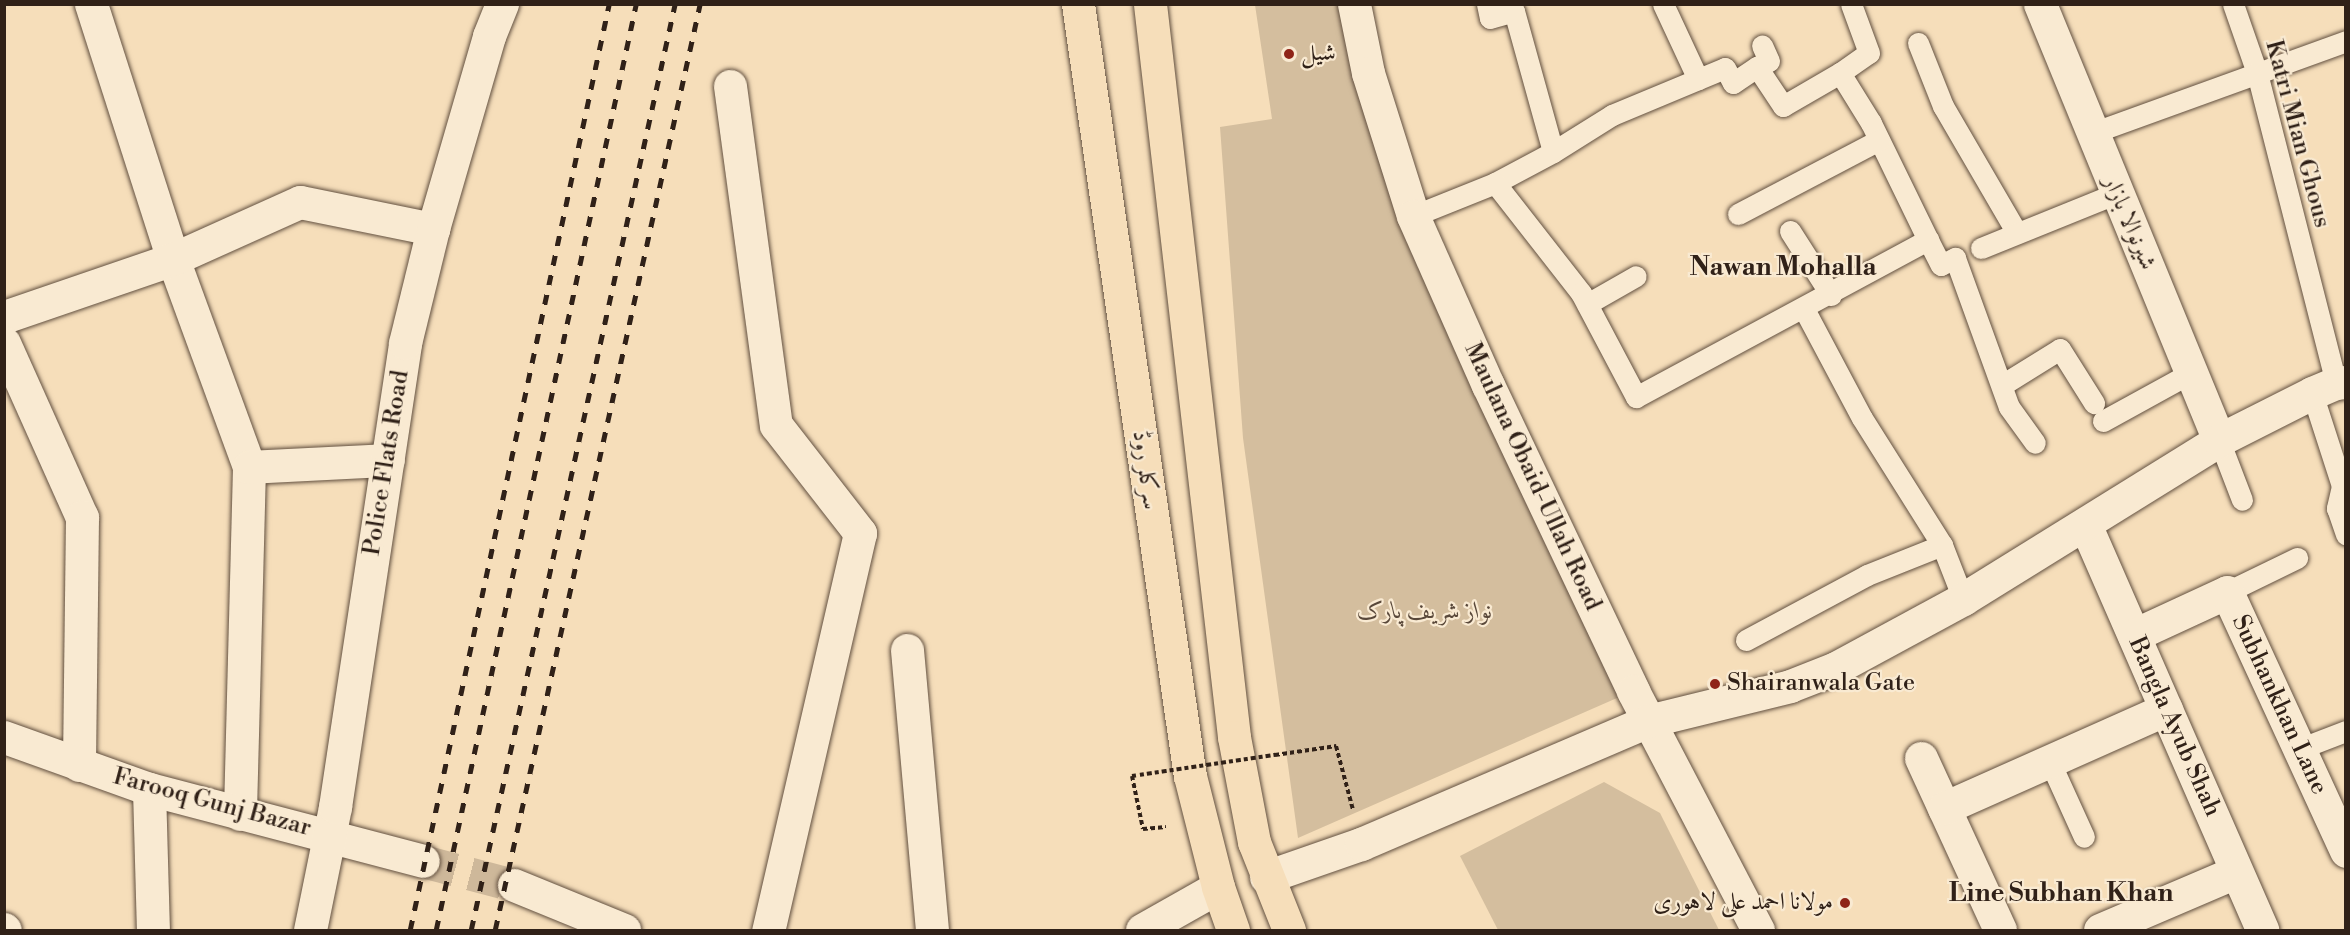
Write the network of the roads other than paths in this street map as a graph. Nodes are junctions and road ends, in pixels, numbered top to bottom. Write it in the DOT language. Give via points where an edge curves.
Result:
graph roads {
  1 [pos="90,4"];
  2 [pos="502,4"];
  3 [pos="1078,4"];
  4 [pos="1150,4"];
  5 [pos="1354,4"];
  6 [pos="1487,4"];
  7 [pos="1664,4"];
  8 [pos="1851,4"];
  9 [pos="2040,4"];
  10 [pos="2233,4"];
  11 [pos="2346,41"];
  12 [pos="1918,43"];
  13 [pos="1762,45"];
  14 [pos="1757,67"];
  15 [pos="1840,73"];
  16 [pos="2257,73"];
  17 [pos="1698,80"];
  18 [pos="730,86"];
  19 [pos="2092,133"];
  20 [pos="1879,140"];
  21 [pos="1553,153"];
  22 [pos="1495,183"];
  23 [pos="2117,193"];
  24 [pos="1738,214"];
  25 [pos="1413,216"];
  26 [pos="434,229"];
  27 [pos="1790,231"];
  28 [pos="2017,233"];
  29 [pos="1928,240"];
  30 [pos="1981,248"];
  31 [pos="173,259"];
  32 [pos="1636,276"];
  33 [pos="1831,295"];
  34 [pos="1587,304"];
  35 [pos="1804,309"];
  36 [pos="4,317"];
  37 [pos="4,343"];
  38 [pos="2192,372"];
  39 [pos="2002,385"];
  40 [pos="2331,386"];
  41 [pos="2219,440"];
  42 [pos="2035,443"];
  43 [pos="2340,458"];
  44 [pos="388,460"];
  45 [pos="249,467"];
  46 [pos="2242,500"];
  47 [pos="2085,524"];
  48 [pos="2346,534"];
  49 [pos="1942,545"];
  50 [pos="2297,558"];
  51 [pos="2227,592"];
  52 [pos="1963,599"];
  53 [pos="2134,635"];
  54 [pos="1746,640"];
  55 [pos="908,650"];
  56 [pos="2166,709"];
  57 [pos="1648,722"];
  58 [pos="2346,731"];
  59 [pos="4,737"];
  60 [pos="2299,749"];
  61 [pos="1921,758"];
  62 [pos="2050,762"];
  63 [pos="79,765"];
  64 [pos="150,789"];
  65 [pos="1944,808"];
  66 [pos="240,814"];
  67 [pos="329,835"];
  68 [pos="2084,837"];
  69 [pos="2346,851"];
  70 [pos="423,861"];
  71 [pos="2236,872"];
  72 [pos="1266,877"];
  73 [pos="514,885"];
  74 [pos="1218,887"];
  75 [pos="153,930"];
  76 [pos="310,930"];
  77 [pos="624,930"];
  78 [pos="768,930"];
  79 [pos="932,930"];
  80 [pos="1142,930"];
  81 [pos="1233,930"];
  82 [pos="1289,930"];
  83 [pos="1758,930"];
  84 [pos="2000,930"];
  85 [pos="2100,930"];
  86 [pos="2262,930"];
  1 -- 31 [label="street"];
  2 -- 26 [label="street, Police Flats Road" via="489,36"];
  3 -- 74 [label="main road, سرکلر روڈ" via="1190,776"];
  4 -- 72 [label="main road" via="1234,737 1244,800"];
  5 -- 25 [label="street, Maulana Obaid-Ullah Road" via="1368,73"];
  6 -- 21 [label="lane" via="1490,18 1514,11"];
  7 -- 17 [label="lane"];
  8 -- 15 [label="lane" via="1869,53"];
  9 -- 19 [label="street, شیرنوالا بازار"];
  10 -- 16 [label="lane, Katri Mian Ghous"];
  11 -- 16 [label="lane"];
  12 -- 28 [label="lane" via="1943,106"];
  13 -- 14 [label="lane" via="1769,61"];
  14 -- 15 [label="lane" via="1783,106"];
  14 -- 17 [label="lane" via="1733,83 1725,68"];
  15 -- 20 [label="lane"];
  16 -- 19 [label="lane"];
  16 -- 40 [label="lane, Katri Mian Ghous"];
  17 -- 21 [label="lane" via="1612,116"];
  18 -- 78 [label="street" via="776,424 860,533"];
  19 -- 23 [label="street, شیرنوالا بازار"];
  20 -- 24 [label="lane"];
  20 -- 29 [label="lane"];
  21 -- 22 [label="lane"];
  22 -- 25 [label="lane"];
  22 -- 34 [label="lane"];
  23 -- 28 [label="lane"];
  23 -- 38 [label="street, شیرنوالا بازار"];
  25 -- 57 [label="street, Maulana Obaid-Ullah Road" via="1488,385"];
  26 -- 31 [label="street" via="300,202"];
  26 -- 44 [label="street, Police Flats Road" via="405,343"];
  27 -- 33 [label="lane"];
  28 -- 30 [label="lane"];
  29 -- 33 [label="lane"];
  29 -- 39 [label="lane" via="1941,266 1955,258"];
  31 -- 36 [label="street"];
  31 -- 45 [label="street"];
  32 -- 34 [label="lane"];
  33 -- 35 [label="lane"];
  34 -- 35 [label="lane" via="1636,397"];
  35 -- 49 [label="lane" via="1863,418"];
  37 -- 63 [label="street" via="82,517"];
  38 -- 39 [label="lane" via="2099,412 2061,349"];
  38 -- 41 [label="street, شیرنوالا بازار"];
  39 -- 42 [label="lane" via="2009,407"];
  40 -- 41 [label="street"];
  40 -- 43 [label="lane, Katri Mian Ghous"];
  41 -- 46 [label="lane"];
  41 -- 47 [label="street"];
  43 -- 48 [label="lane, Katri Mian Ghous" via="2342,486 2337,508"];
  44 -- 45 [label="street"];
  44 -- 67 [label="street, Police Flats Road"];
  45 -- 66 [label="street"];
  47 -- 52 [label="street"];
  47 -- 53 [label="street, Bangla Ayub Shah"];
  49 -- 52 [label="lane"];
  49 -- 54 [label="lane" via="1867,575"];
  50 -- 51 [label="lane"];
  51 -- 53 [label="street"];
  51 -- 60 [label="street, Subhankhan Lane"];
  52 -- 57 [label="street" via="1836,668 1790,686"];
  53 -- 56 [label="street, Bangla Ayub Shah"];
  55 -- 79 [label="street"];
  56 -- 62 [label="street"];
  56 -- 71 [label="street, Bangla Ayub Shah"];
  57 -- 72 [label="street" via="1361,843"];
  57 -- 83 [label="street, Maulana Obaid-Ullah Road"];
  58 -- 60 [label="lane"];
  59 -- 63 [label="street, Farooq Gunj Bazar"];
  60 -- 69 [label="street, Subhankhan Lane"];
  61 -- 65 [label="street"];
  62 -- 65 [label="street"];
  62 -- 68 [label="lane"];
  63 -- 64 [label="street, Farooq Gunj Bazar"];
  64 -- 66 [label="street, Farooq Gunj Bazar"];
  64 -- 75 [label="street"];
  65 -- 84 [label="street"];
  66 -- 67 [label="street, Farooq Gunj Bazar"];
  67 -- 70 [label="street, Farooq Gunj Bazar"];
  67 -- 76 [label="street, Police Flats Road"];
  71 -- 85 [label="street"];
  71 -- 86 [label="street, Bangla Ayub Shah"];
  72 -- 82 [label="main road"];
  73 -- 77 [label="street"];
  74 -- 80 [label="street"];
  74 -- 81 [label="main road, سرکلر روڈ"];
}
